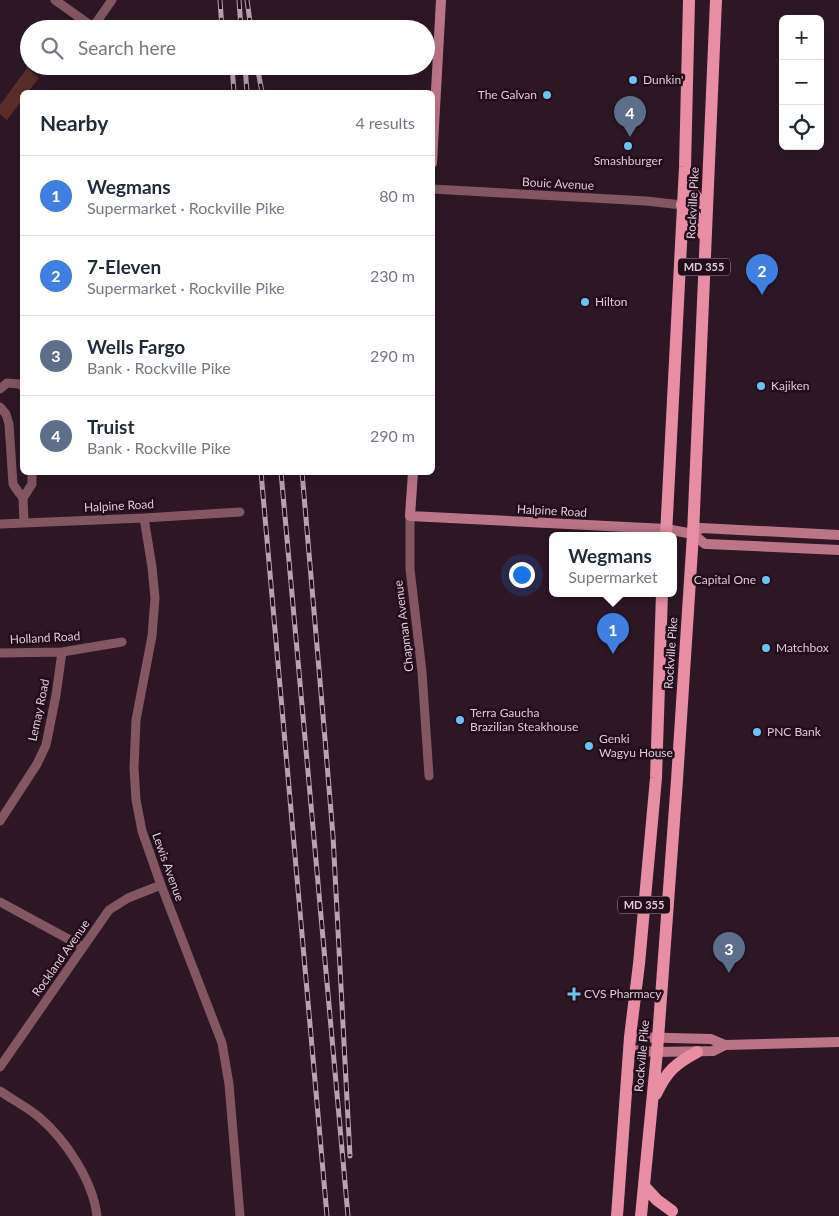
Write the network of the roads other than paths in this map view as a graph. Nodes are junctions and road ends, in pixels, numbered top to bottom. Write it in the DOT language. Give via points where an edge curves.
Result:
graph roads {
  1 [pos="55,0"];
  2 [pos="112,0"];
  3 [pos="441,0"];
  4 [pos="689,0"];
  5 [pos="716,0"];
  6 [pos="84,20"];
  7 [pos="97,20"];
  8 [pos="435,109"];
  9 [pos="685,167"];
  10 [pos="435,189"];
  11 [pos="682,205"];
  12 [pos="707,206"];
  13 [pos="705,239"];
  14 [pos="20,384"];
  15 [pos="0,389"];
  16 [pos="0,407"];
  17 [pos="32,475"];
  18 [pos="413,475"];
  19 [pos="23,498"];
  20 [pos="240,512"];
  21 [pos="410,516"];
  22 [pos="144,518"];
  23 [pos="24,523"];
  24 [pos="0,524"];
  25 [pos="666,532"];
  26 [pos="677,533"];
  27 [pos="693,534"];
  28 [pos="839,535"];
  29 [pos="839,550"];
  30 [pos="662,597"];
  31 [pos="122,642"];
  32 [pos="62,652"];
  33 [pos="0,653"];
  34 [pos="429,776"];
  35 [pos="0,821"];
  36 [pos="161,885"];
  37 [pos="0,902"];
  38 [pos="83,947"];
  39 [pos="630,1037"];
  40 [pos="658,1038"];
  41 [pos="839,1042"];
  42 [pos="725,1045"];
  43 [pos="630,1050"];
  44 [pos="657,1052"];
  45 [pos="697,1052"];
  46 [pos="0,1067"];
  47 [pos="0,1091"];
  48 [pos="652,1103"];
  49 [pos="644,1186"];
  50 [pos="97,1216"];
  51 [pos="240,1216"];
  52 [pos="617,1216"];
  53 [pos="641,1216"];
  54 [pos="659,1216"];
  1 -- 6 [label="street"];
  2 -- 7 [label="street"];
  3 -- 8 [label="street"];
  4 -- 9 [label="main road, Rockville Pike / MD 355"];
  5 -- 12 [label="main road, Rockville Pike / MD 355"];
  9 -- 11 [label="main road, Rockville Pike / MD 355"];
  9 -- 12 [label="main road" via="694,194"];
  10 -- 11 [label="street, Bouic Avenue"];
  11 -- 13 [label="main road" via="697,217"];
  11 -- 25 [label="main road, Rockville Pike / MD 355"];
  12 -- 13 [label="main road, Rockville Pike / MD 355"];
  13 -- 27 [label="main road, Rockville Pike / MD 355"];
  14 -- 15 [label="street" via="7,383"];
  16 -- 19 [label="street" via="9,424 13,484"];
  17 -- 19 [label="street" via="32,484"];
  18 -- 21 [label="street, Chapman Avenue"];
  19 -- 23 [label="street"];
  20 -- 22 [label="street, Halpine Road"];
  21 -- 25 [label="street, Halpine Road"];
  21 -- 34 [label="street, Chapman Avenue" via="410,569 422,672"];
  22 -- 23 [label="street, Halpine Road"];
  22 -- 36 [label="street, Lewis Avenue" via="155,598 152,636 136,720 134,768 142,830"];
  23 -- 24 [label="street, Halpine Road"];
  26 -- 27 [label="street, Halpine Road"];
  27 -- 28 [label="street, Halpine Road" via="701,528"];
  27 -- 29 [label="street, Halpine Road" via="705,544"];
  27 -- 40 [label="main road, Rockville Pike / MD 355"];
  30 -- 39 [label="main road, Rockville Pike / MD 355" via="656,778"];
  31 -- 32 [label="street, Holland Road"];
  32 -- 33 [label="street, Holland Road"];
  32 -- 35 [label="street, Lemay Road" via="46,745"];
  36 -- 38 [label="street, Rockland Avenue" via="128,898 109,910"];
  36 -- 51 [label="street, Lewis Avenue" via="222,1043 229,1084"];
  37 -- 38 [label="street"];
  38 -- 46 [label="street, Rockland Avenue"];
  39 -- 40 [label="street"];
  39 -- 43 [label="main road, Rockville Pike / MD 355"];
  40 -- 42 [label="street" via="711,1040"];
  40 -- 44 [label="main road, Rockville Pike / MD 355"];
  41 -- 42 [label="street"];
  42 -- 45 [label="street" via="713,1051"];
  43 -- 44 [label="street"];
  43 -- 52 [label="main road, Rockville Pike / MD 355"];
  44 -- 45 [label="street"];
  44 -- 48 [label="main road, Rockville Pike / MD 355"];
  45 -- 48 [label="main road" via="672,1068"];
  47 -- 50 [label="street" via="38,1116 60,1138 80,1168"];
  48 -- 49 [label="main road, Rockville Pike / MD 355"];
  49 -- 53 [label="main road, Rockville Pike / MD 355"];
  49 -- 54 [label="main road" via="672,1212"];
}
